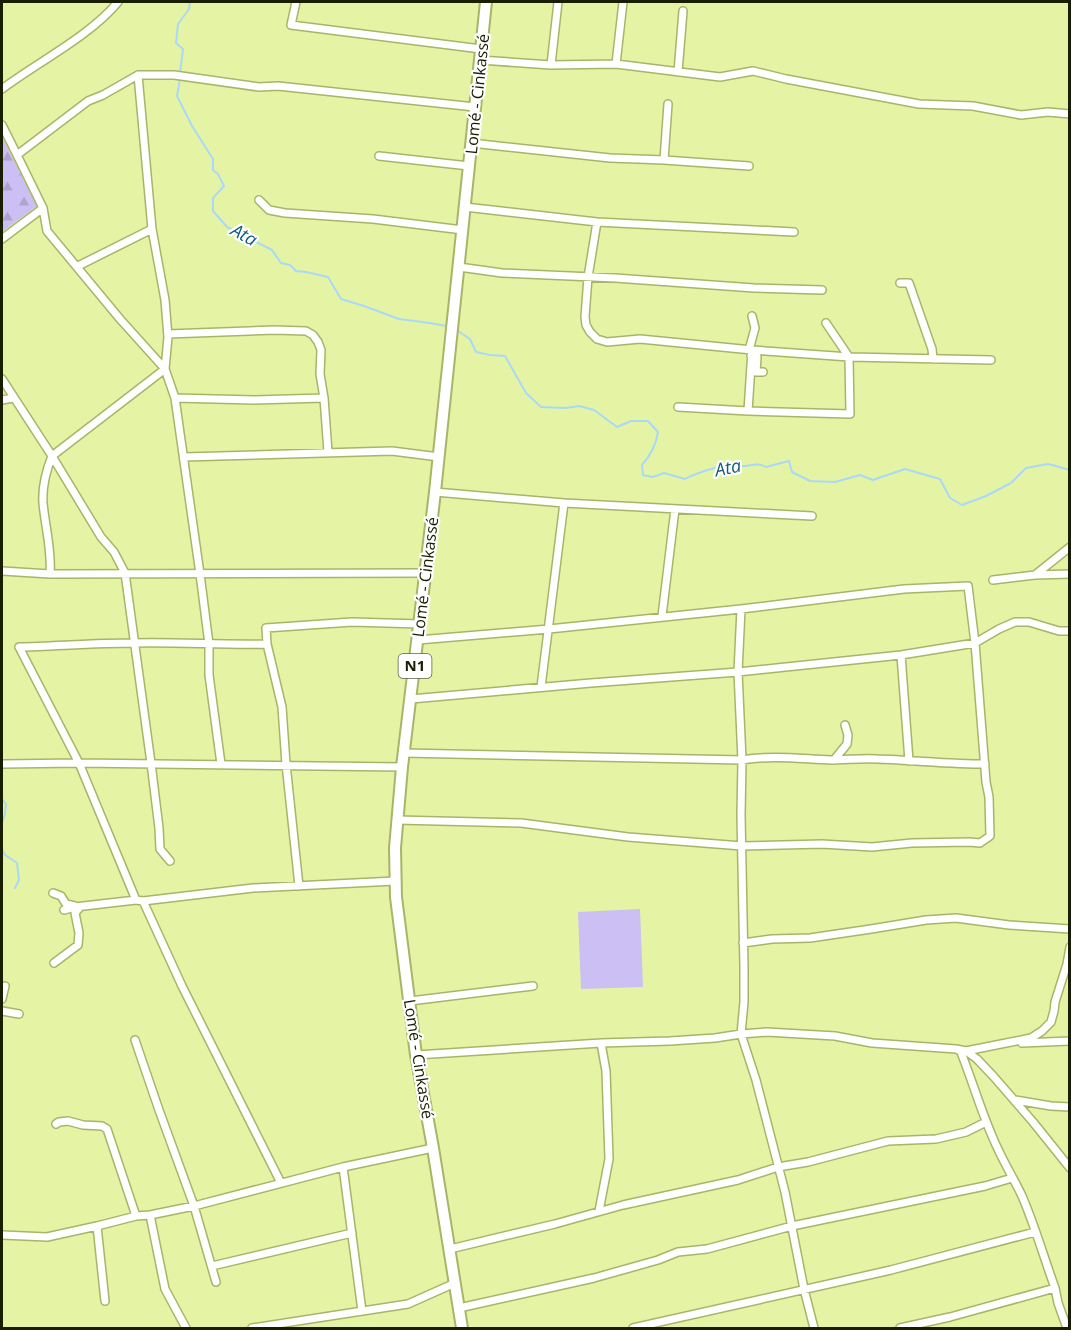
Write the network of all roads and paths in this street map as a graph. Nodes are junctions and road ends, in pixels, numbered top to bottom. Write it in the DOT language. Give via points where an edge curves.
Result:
graph roads {
  1 [pos="118,2"];
  2 [pos="296,2"];
  3 [pos="486,2"];
  4 [pos="558,2"];
  5 [pos="623,2"];
  6 [pos="683,11"];
  7 [pos="481,54"];
  8 [pos="616,63"];
  9 [pos="551,65"];
  10 [pos="678,72"];
  11 [pos="138,75"];
  12 [pos="2,89"];
  13 [pos="668,104"];
  14 [pos="475,107"];
  15 [pos="1070,114"];
  16 [pos="2,125"];
  17 [pos="471,143"];
  18 [pos="18,155"];
  19 [pos="379,156"];
  20 [pos="663,160"];
  21 [pos="469,166"];
  22 [pos="749,166"];
  23 [pos="259,200"];
  24 [pos="465,207"];
  25 [pos="43,208"];
  26 [pos="597,222"];
  27 [pos="152,229"];
  28 [pos="462,230"];
  29 [pos="794,232"];
  30 [pos="2,239"];
  31 [pos="78,266"];
  32 [pos="459,267"];
  33 [pos="588,277"];
  34 [pos="900,283"];
  35 [pos="822,290"];
  36 [pos="752,316"];
  37 [pos="826,323"];
  38 [pos="168,334"];
  39 [pos="751,352"];
  40 [pos="849,357"];
  41 [pos="933,359"];
  42 [pos="991,360"];
  43 [pos="165,369"];
  44 [pos="763,372"];
  45 [pos="2,379"];
  46 [pos="13,398"];
  47 [pos="176,398"];
  48 [pos="324,398"];
  49 [pos="2,400"];
  50 [pos="678,407"];
  51 [pos="748,411"];
  52 [pos="328,452"];
  53 [pos="52,456"];
  54 [pos="184,457"];
  55 [pos="439,457"];
  56 [pos="435,492"];
  57 [pos="564,503"];
  58 [pos="675,508"];
  59 [pos="812,516"];
  60 [pos="1070,547"];
  61 [pos="2,571"];
  62 [pos="124,573"];
  63 [pos="426,573"];
  64 [pos="50,574"];
  65 [pos="201,574"];
  66 [pos="1070,574"];
  67 [pos="1035,575"];
  68 [pos="993,580"];
  69 [pos="741,609"];
  70 [pos="662,616"];
  71 [pos="420,624"];
  72 [pos="549,629"];
  73 [pos="1070,631"];
  74 [pos="418,640"];
  75 [pos="134,643"];
  76 [pos="975,643"];
  77 [pos="209,644"];
  78 [pos="267,644"];
  79 [pos="901,655"];
  80 [pos="738,672"];
  81 [pos="541,687"];
  82 [pos="411,699"];
  83 [pos="845,725"];
  84 [pos="404,753"];
  85 [pos="742,760"];
  86 [pos="834,760"];
  87 [pos="909,761"];
  88 [pos="79,763"];
  89 [pos="2,764"];
  90 [pos="151,764"];
  91 [pos="221,764"];
  92 [pos="286,764"];
  93 [pos="985,764"];
  94 [pos="402,767"];
  95 [pos="397,820"];
  96 [pos="742,846"];
  97 [pos="170,861"];
  98 [pos="395,881"];
  99 [pos="299,886"];
  100 [pos="53,893"];
  101 [pos="139,901"];
  102 [pos="81,907"];
  103 [pos="64,910"];
  104 [pos="1070,929"];
  105 [pos="743,943"];
  106 [pos="1070,947"];
  107 [pos="54,963"];
  108 [pos="5,986"];
  109 [pos="532,986"];
  110 [pos="2,999"];
  111 [pos="410,1001"];
  112 [pos="2,1011"];
  113 [pos="19,1014"];
  114 [pos="741,1034"];
  115 [pos="135,1040"];
  116 [pos="1070,1041"];
  117 [pos="601,1043"];
  118 [pos="1005,1044"];
  119 [pos="956,1049"];
  120 [pos="966,1052"];
  121 [pos="416,1055"];
  122 [pos="1015,1100"];
  123 [pos="1070,1107"];
  124 [pos="986,1122"];
  125 [pos="56,1124"];
  126 [pos="433,1148"];
  127 [pos="343,1167"];
  128 [pos="778,1167"];
  129 [pos="1070,1167"];
  130 [pos="1012,1178"];
  131 [pos="281,1183"];
  132 [pos="194,1206"];
  133 [pos="598,1211"];
  134 [pos="150,1215"];
  135 [pos="136,1216"];
  136 [pos="97,1226"];
  137 [pos="792,1226"];
  138 [pos="1035,1232"];
  139 [pos="352,1233"];
  140 [pos="2,1234"];
  141 [pos="450,1249"];
  142 [pos="212,1266"];
  143 [pos="216,1282"];
  144 [pos="455,1283"];
  145 [pos="1055,1288"];
  146 [pos="804,1289"];
  147 [pos="105,1301"];
  148 [pos="459,1308"];
  149 [pos="362,1311"];
  150 [pos="186,1329"];
  151 [pos="252,1329"];
  152 [pos="462,1329"];
  153 [pos="633,1329"];
  154 [pos="814,1329"];
  155 [pos="900,1329"];
  156 [pos="1067,1329"];
  1 -- 12 [label="street" via="75,39"];
  2 -- 7 [label="street" via="291,25"];
  3 -- 7 [label="highway, Lomé - Cinkassé / N1"];
  4 -- 9 [label="street"];
  5 -- 8 [label="street"];
  6 -- 10 [label="street"];
  7 -- 9 [label="street"];
  7 -- 14 [label="highway, Lomé - Cinkassé / N1"];
  8 -- 9 [label="street"];
  8 -- 10 [label="street"];
  10 -- 15 [label="street" via="720,77 753,71 919,104 973,106 1021,115"];
  11 -- 14 [label="street" via="174,75"];
  11 -- 18 [label="street" via="87,101"];
  11 -- 27 [label="street"];
  13 -- 20 [label="street"];
  14 -- 17 [label="highway, Lomé - Cinkassé / N1"];
  16 -- 18 [label="street"];
  17 -- 20 [label="street"];
  17 -- 21 [label="highway, Lomé - Cinkassé / N1"];
  18 -- 25 [label="street"];
  19 -- 21 [label="street"];
  20 -- 22 [label="street"];
  21 -- 24 [label="highway, Lomé - Cinkassé / N1"];
  23 -- 28 [label="street" via="269,210 285,213"];
  24 -- 26 [label="street"];
  24 -- 28 [label="highway, Lomé - Cinkassé / N1"];
  25 -- 30 [label="street"];
  25 -- 31 [label="street" via="47,231"];
  26 -- 29 [label="street"];
  26 -- 33 [label="street"];
  27 -- 31 [label="street"];
  27 -- 38 [label="street"];
  28 -- 32 [label="highway, Lomé - Cinkassé / N1"];
  31 -- 43 [label="street"];
  32 -- 33 [label="street"];
  32 -- 55 [label="highway, Lomé - Cinkassé / N1"];
  33 -- 35 [label="street"];
  33 -- 39 [label="street" via="586,325 597,339 640,339"];
  34 -- 41 [label="street" via="909,283"];
  36 -- 39 [label="street" via="755,328"];
  37 -- 40 [label="street"];
  38 -- 43 [label="street"];
  38 -- 48 [label="street" via="306,331 321,350"];
  39 -- 40 [label="street"];
  39 -- 44 [label="street" via="758,357 756,372"];
  39 -- 51 [label="street"];
  40 -- 41 [label="street"];
  40 -- 51 [label="street" via="850,414"];
  41 -- 42 [label="street"];
  43 -- 47 [label="street"];
  43 -- 53 [label="street"];
  45 -- 46 [label="street"];
  46 -- 49 [label="street"];
  46 -- 53 [label="street"];
  47 -- 48 [label="street"];
  47 -- 54 [label="street"];
  48 -- 52 [label="street"];
  50 -- 51 [label="street"];
  52 -- 54 [label="street"];
  52 -- 55 [label="street" via="392,451"];
  53 -- 62 [label="street"];
  53 -- 64 [label="street" via="43,501"];
  54 -- 65 [label="street"];
  55 -- 56 [label="highway, Lomé - Cinkassé / N1"];
  56 -- 57 [label="street"];
  56 -- 63 [label="highway, Lomé - Cinkassé / N1"];
  57 -- 58 [label="street"];
  57 -- 72 [label="street"];
  58 -- 59 [label="street"];
  58 -- 70 [label="street"];
  60 -- 67 [label="street"];
  61 -- 64 [label="street"];
  62 -- 64 [label="street"];
  62 -- 65 [label="street"];
  62 -- 75 [label="street"];
  63 -- 65 [label="street"];
  63 -- 71 [label="highway, Lomé - Cinkassé / N1"];
  65 -- 77 [label="street"];
  66 -- 67 [label="street"];
  67 -- 68 [label="street"];
  69 -- 70 [label="street"];
  69 -- 76 [label="street" via="904,589 968,586"];
  69 -- 80 [label="street"];
  70 -- 72 [label="street"];
  71 -- 74 [label="highway, Lomé - Cinkassé / N1"];
  71 -- 78 [label="street" via="352,622 266,628"];
  72 -- 74 [label="street"];
  72 -- 81 [label="street"];
  73 -- 76 [label="street" via="1015,622"];
  74 -- 82 [label="highway, Lomé - Cinkassé / N1"];
  75 -- 77 [label="street"];
  75 -- 88 [label="street" via="19,647"];
  75 -- 90 [label="street"];
  76 -- 79 [label="street"];
  76 -- 93 [label="street"];
  77 -- 78 [label="street"];
  77 -- 91 [label="street" via="209,675"];
  78 -- 92 [label="street" via="282,707"];
  79 -- 80 [label="street"];
  79 -- 87 [label="street"];
  80 -- 81 [label="street"];
  80 -- 85 [label="street"];
  81 -- 82 [label="street"];
  82 -- 84 [label="highway, Lomé - Cinkassé / N1"];
  83 -- 86 [label="street" via="847,744"];
  84 -- 85 [label="street"];
  84 -- 94 [label="highway, Lomé - Cinkassé / N1"];
  85 -- 86 [label="street"];
  85 -- 96 [label="street"];
  86 -- 87 [label="street"];
  87 -- 93 [label="street"];
  88 -- 89 [label="street"];
  88 -- 90 [label="street"];
  88 -- 101 [label="street"];
  90 -- 91 [label="street"];
  90 -- 97 [label="street" via="160,849"];
  91 -- 92 [label="street"];
  92 -- 94 [label="street"];
  92 -- 99 [label="street"];
  93 -- 96 [label="street" via="990,836 983,842 872,847"];
  94 -- 95 [label="highway, Lomé - Cinkassé / N1"];
  95 -- 96 [label="street" via="522,823"];
  95 -- 98 [label="highway, Lomé - Cinkassé / N1"];
  96 -- 105 [label="street"];
  98 -- 99 [label="street"];
  98 -- 111 [label="highway, Lomé - Cinkassé / N1"];
  99 -- 101 [label="street"];
  100 -- 102 [label="street" via="66,904"];
  101 -- 102 [label="street"];
  101 -- 131 [label="street"];
  102 -- 103 [label="street"];
  102 -- 107 [label="street" via="75,913 78,945"];
  104 -- 105 [label="street" via="956,918"];
  105 -- 114 [label="street"];
  106 -- 118 [label="street" via="1051,1023 1031,1038"];
  108 -- 110 [label="street"];
  109 -- 111 [label="street"];
  111 -- 121 [label="highway, Lomé - Cinkassé / N1"];
  112 -- 113 [label="street"];
  114 -- 117 [label="street"];
  114 -- 119 [label="street" via="835,1036 872,1043"];
  114 -- 128 [label="street"];
  115 -- 132 [label="street"];
  116 -- 118 [label="street"];
  117 -- 121 [label="street"];
  117 -- 133 [label="street" via="606,1071 609,1159"];
  118 -- 120 [label="street"];
  119 -- 120 [label="street"];
  119 -- 124 [label="street" via="961,1051"];
  120 -- 122 [label="street"];
  121 -- 126 [label="highway, Lomé - Cinkassé / N1"];
  122 -- 123 [label="street"];
  122 -- 129 [label="street"];
  124 -- 128 [label="street" via="966,1132 936,1139 888,1141"];
  124 -- 130 [label="street"];
  125 -- 135 [label="street" via="68,1121 106,1129"];
  126 -- 127 [label="street"];
  126 -- 141 [label="highway, Lomé - Cinkassé / N1"];
  127 -- 131 [label="street"];
  127 -- 139 [label="street"];
  128 -- 133 [label="street"];
  128 -- 137 [label="street"];
  130 -- 137 [label="street"];
  130 -- 138 [label="street"];
  131 -- 132 [label="street"];
  132 -- 134 [label="street"];
  132 -- 142 [label="street"];
  133 -- 141 [label="street"];
  134 -- 135 [label="street"];
  134 -- 150 [label="street" via="165,1289"];
  135 -- 136 [label="street"];
  136 -- 140 [label="street" via="47,1237"];
  136 -- 147 [label="street"];
  137 -- 146 [label="street"];
  137 -- 148 [label="street" via="707,1249 678,1252 594,1278"];
  138 -- 145 [label="street"];
  138 -- 146 [label="street"];
  139 -- 142 [label="street"];
  139 -- 149 [label="street"];
  141 -- 144 [label="highway, Lomé - Cinkassé / N1"];
  142 -- 143 [label="street"];
  144 -- 148 [label="highway, Lomé - Cinkassé / N1"];
  144 -- 149 [label="street" via="408,1304"];
  145 -- 155 [label="street"];
  145 -- 156 [label="street"];
  146 -- 153 [label="street"];
  146 -- 154 [label="street"];
  148 -- 152 [label="highway, Lomé - Cinkassé / N1"];
  149 -- 151 [label="street"];
}
